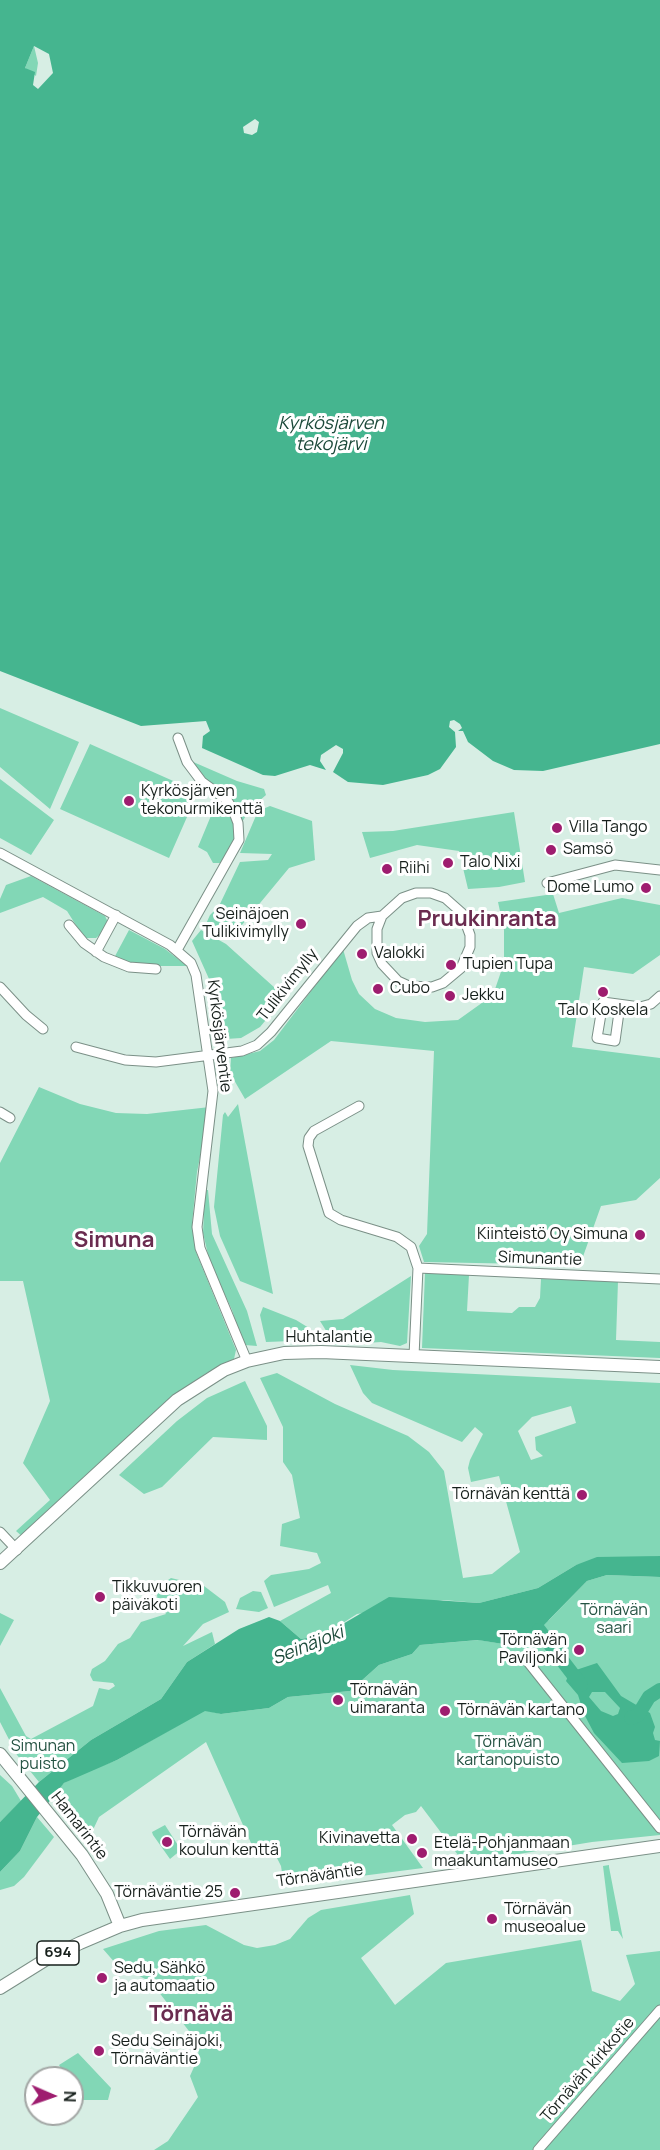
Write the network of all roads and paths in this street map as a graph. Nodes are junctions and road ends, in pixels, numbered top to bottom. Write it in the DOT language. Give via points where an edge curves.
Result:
graph roads {
  1 [pos="178,738"];
  2 [pos="1,855"];
  3 [pos="660,870"];
  4 [pos="548,883"];
  5 [pos="116,915"];
  6 [pos="382,916"];
  7 [pos="69,925"];
  8 [pos="177,950"];
  9 [pos="96,952"];
  10 [pos="156,969"];
  11 [pos="0,987"];
  12 [pos="660,996"];
  13 [pos="620,1005"];
  14 [pos="43,1029"];
  15 [pos="76,1047"];
  16 [pos="208,1055"];
  17 [pos="359,1106"];
  18 [pos="0,1112"];
  19 [pos="10,1118"];
  20 [pos="418,1268"];
  21 [pos="660,1279"];
  22 [pos="414,1356"];
  23 [pos="247,1361"];
  24 [pos="660,1366"];
  25 [pos="0,1532"];
  26 [pos="16,1550"];
  27 [pos="0,1563"];
  28 [pos="524,1657"];
  29 [pos="0,1754"];
  30 [pos="660,1828"];
  31 [pos="660,1846"];
  32 [pos="120,1926"];
  33 [pos="0,1988"];
  34 [pos="660,2010"];
  35 [pos="538,2150"];
  1 -- 8 [label="street" via="187,762 202,782 233,810 239,840"];
  2 -- 5 [label="street, Kyrkösjärventie"];
  3 -- 4 [label="street" via="615,865"];
  5 -- 8 [label="street, Kyrkösjärventie"];
  5 -- 9 [label="street"];
  6 -- 6 [label="street, Tulikivimylly" via="377,929 377,953 398,981 409,986 432,987 453,977 467,958 470,935 462,913 445,898 416,893 402,898"];
  6 -- 16 [label="street, Tulikivimylly" via="368,918 344,939 257,1045"];
  7 -- 9 [label="street"];
  8 -- 16 [label="street, Kyrkösjärventie" via="191,963 196,975"];
  9 -- 10 [label="street" via="129,967"];
  11 -- 14 [label="street"];
  12 -- 13 [label="street" via="640,1007"];
  15 -- 16 [label="street, Tulikivimylly" via="125,1060 156,1062"];
  16 -- 23 [label="street, Kyrkösjärventie" via="213,1108 196,1227 200,1248"];
  17 -- 20 [label="street" via="314,1131 309,1138 308,1146 329,1213 405,1241"];
  18 -- 19 [label="street"];
  20 -- 21 [label="street, Simunantie"];
  20 -- 22 [label="street"];
  22 -- 23 [label="main road, Huhtalantie" via="284,1353"];
  22 -- 24 [label="main road, Huhtalantie"];
  23 -- 26 [label="main road, Huhtalantie" via="177,1400"];
  25 -- 26 [label="street"];
  26 -- 27 [label="main road, Huhtalantie"];
  28 -- 30 [label="street"];
  29 -- 32 [label="main road, Hamarintie" via="95,1874"];
  31 -- 32 [label="main road, Törnäväntie" via="215,1908"];
  32 -- 33 [label="main road, Törnäväntie / 694" via="45,1960"];
  34 -- 35 [label="street, Törnävän kirkkotie"];
}
